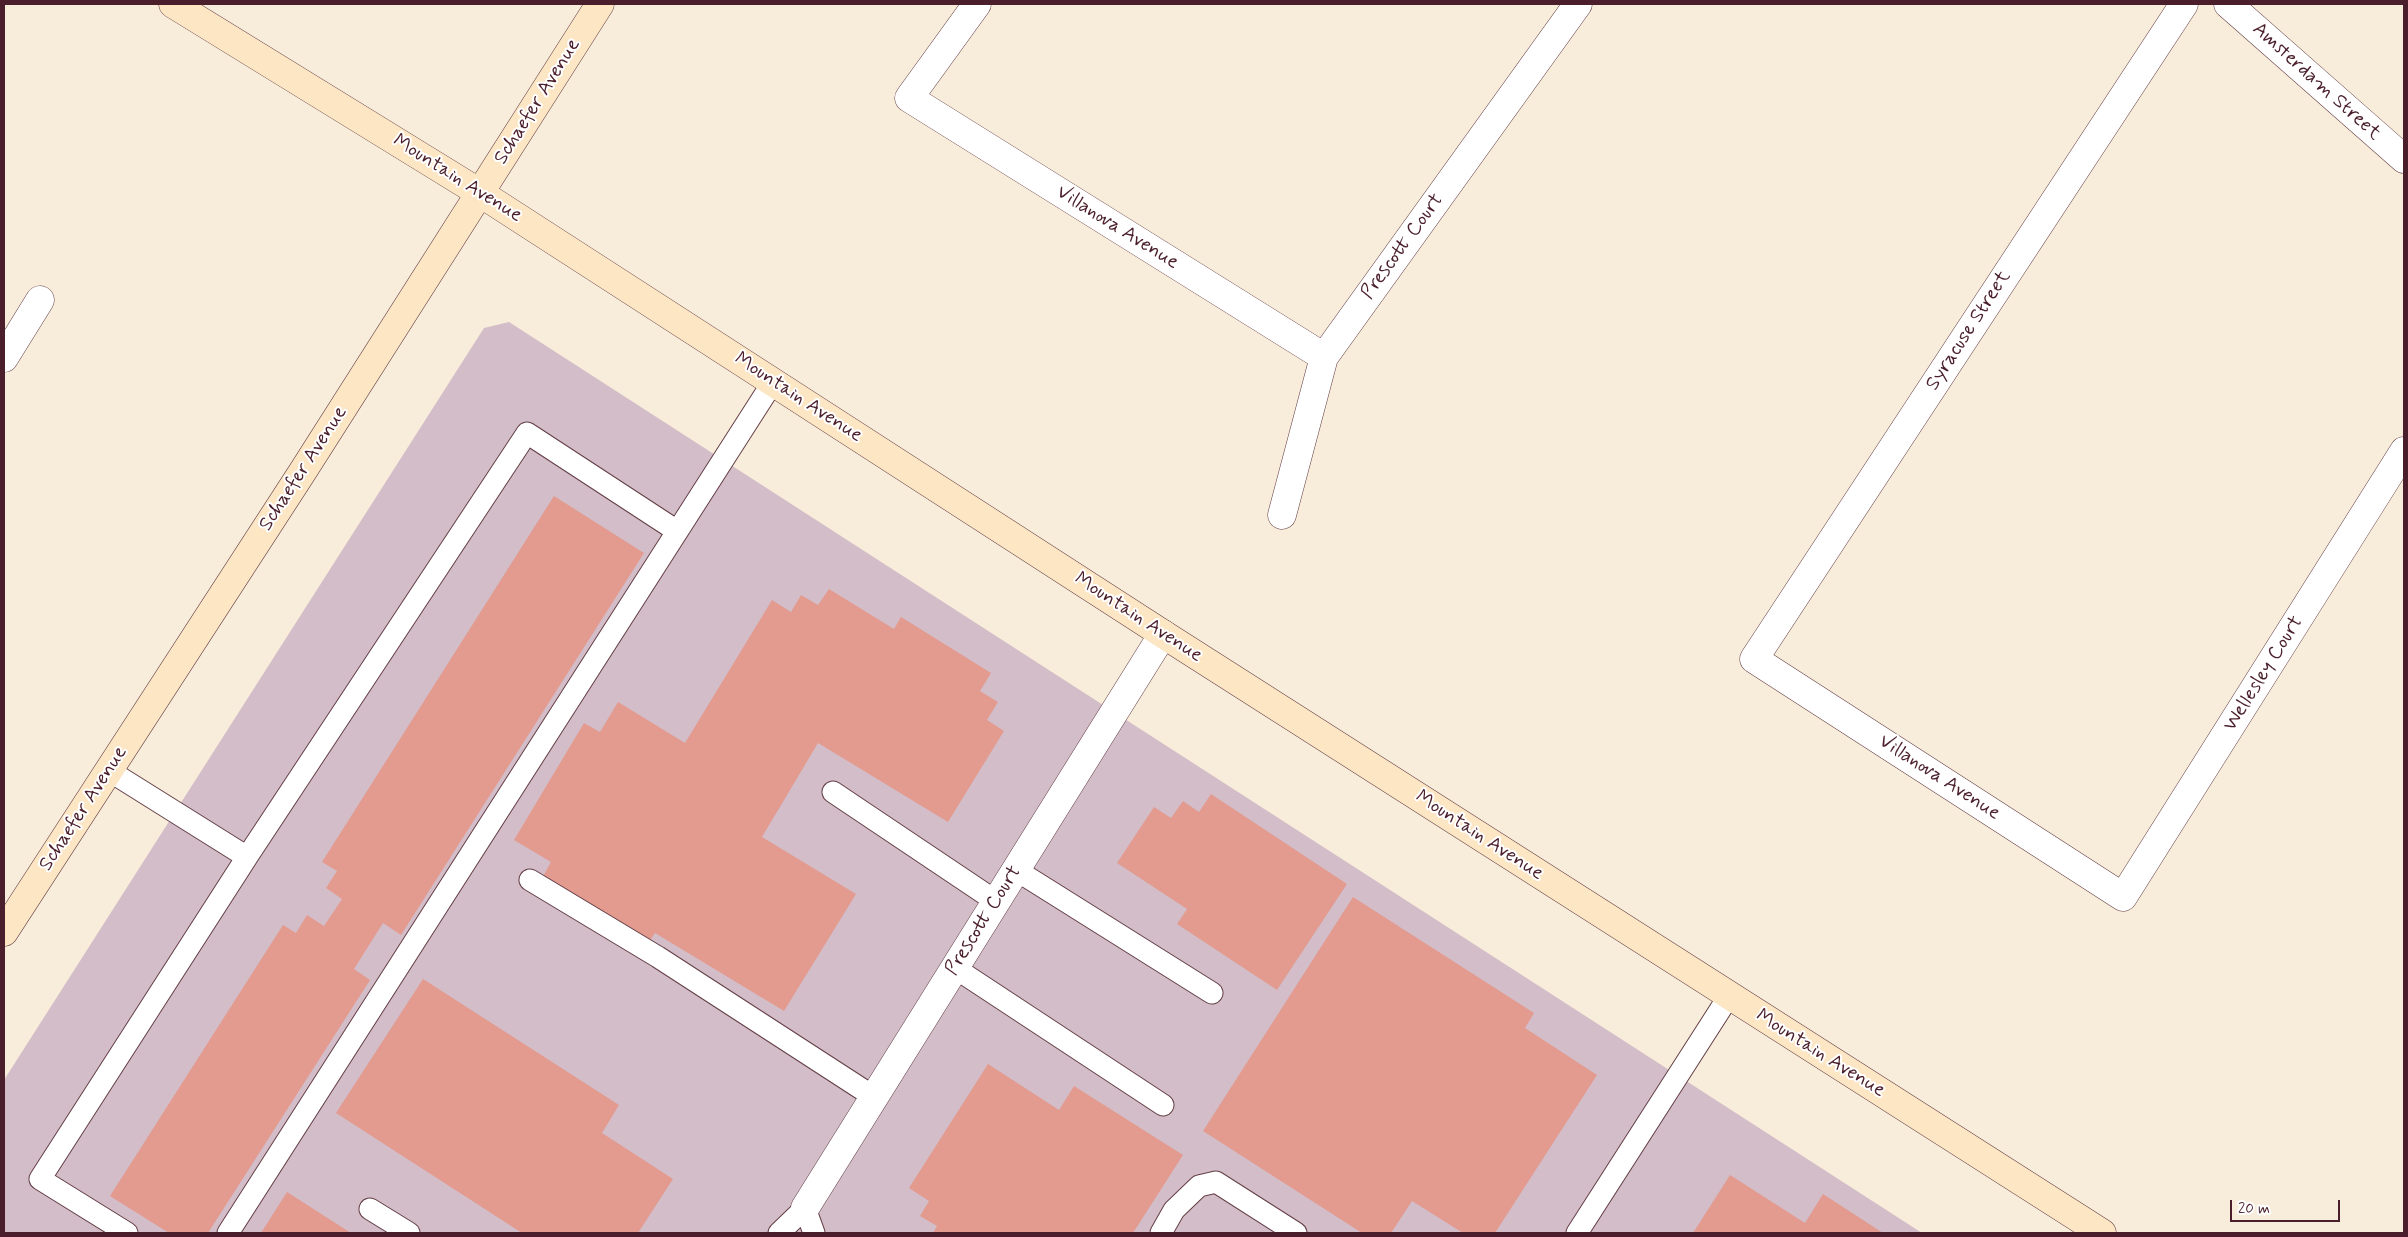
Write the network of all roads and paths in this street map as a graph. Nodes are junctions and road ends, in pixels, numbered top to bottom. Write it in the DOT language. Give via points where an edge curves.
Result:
graph roads {
  1 [pos="173,4"];
  2 [pos="600,4"];
  3 [pos="977,4"];
  4 [pos="1578,4"];
  5 [pos="2184,4"];
  6 [pos="2228,4"];
  7 [pos="2404,160"];
  8 [pos="480,193"];
  9 [pos="40,300"];
  10 [pos="1324,357"];
  11 [pos="4,358"];
  12 [pos="773,382"];
  13 [pos="2404,451"];
  14 [pos="1282,515"];
  15 [pos="677,531"];
  16 [pos="1163,634"];
  17 [pos="1754,659"];
  18 [pos="108,770"];
  19 [pos="833,792"];
  20 [pos="247,857"];
  21 [pos="1016,870"];
  22 [pos="530,880"];
  23 [pos="2123,897"];
  24 [pos="996,902"];
  25 [pos="4,932"];
  26 [pos="955,968"];
  27 [pos="1212,992"];
  28 [pos="1729,996"];
  29 [pos="874,1097"];
  30 [pos="1163,1105"];
  31 [pos="370,1209"];
  32 [pos="807,1225"];
  33 [pos="127,1233"];
  34 [pos="228,1233"];
  35 [pos="409,1233"];
  36 [pos="779,1233"];
  37 [pos="1161,1233"];
  38 [pos="1296,1233"];
  39 [pos="1577,1233"];
  40 [pos="2102,1233"];
  1 -- 8 [label="main road, Mountain Avenue"];
  2 -- 8 [label="main road, Schaefer Avenue"];
  3 -- 10 [label="street, Villanova Avenue" via="910,98"];
  4 -- 10 [label="street, Prescott Court"];
  5 -- 17 [label="street, Syracuse Street"];
  6 -- 7 [label="street, Amsterdam Street"];
  8 -- 12 [label="main road, Mountain Avenue"];
  8 -- 18 [label="main road, Schaefer Avenue"];
  9 -- 11 [label="street"];
  10 -- 14 [label="street, Prescott Court"];
  12 -- 15 [label="lane"];
  12 -- 16 [label="main road, Mountain Avenue"];
  13 -- 23 [label="street, Wellesley Court"];
  15 -- 20 [label="lane" via="527,433"];
  15 -- 34 [label="lane"];
  16 -- 21 [label="street, Prescott Court"];
  16 -- 28 [label="main road, Mountain Avenue"];
  17 -- 23 [label="street, Villanova Avenue"];
  18 -- 20 [label="lane"];
  18 -- 25 [label="main road, Schaefer Avenue"];
  19 -- 24 [label="lane"];
  20 -- 33 [label="lane" via="40,1179"];
  21 -- 24 [label="street, Prescott Court"];
  21 -- 27 [label="lane"];
  22 -- 29 [label="lane" via="658,957"];
  24 -- 26 [label="street, Prescott Court"];
  26 -- 29 [label="street, Prescott Court"];
  26 -- 30 [label="lane"];
  28 -- 39 [label="lane"];
  28 -- 40 [label="main road, Mountain Avenue"];
  29 -- 32 [label="street, Prescott Court"];
  31 -- 35 [label="lane"];
  32 -- 36 [label="lane"];
  37 -- 38 [label="lane" via="1174,1210 1199,1186 1216,1182"];
}
